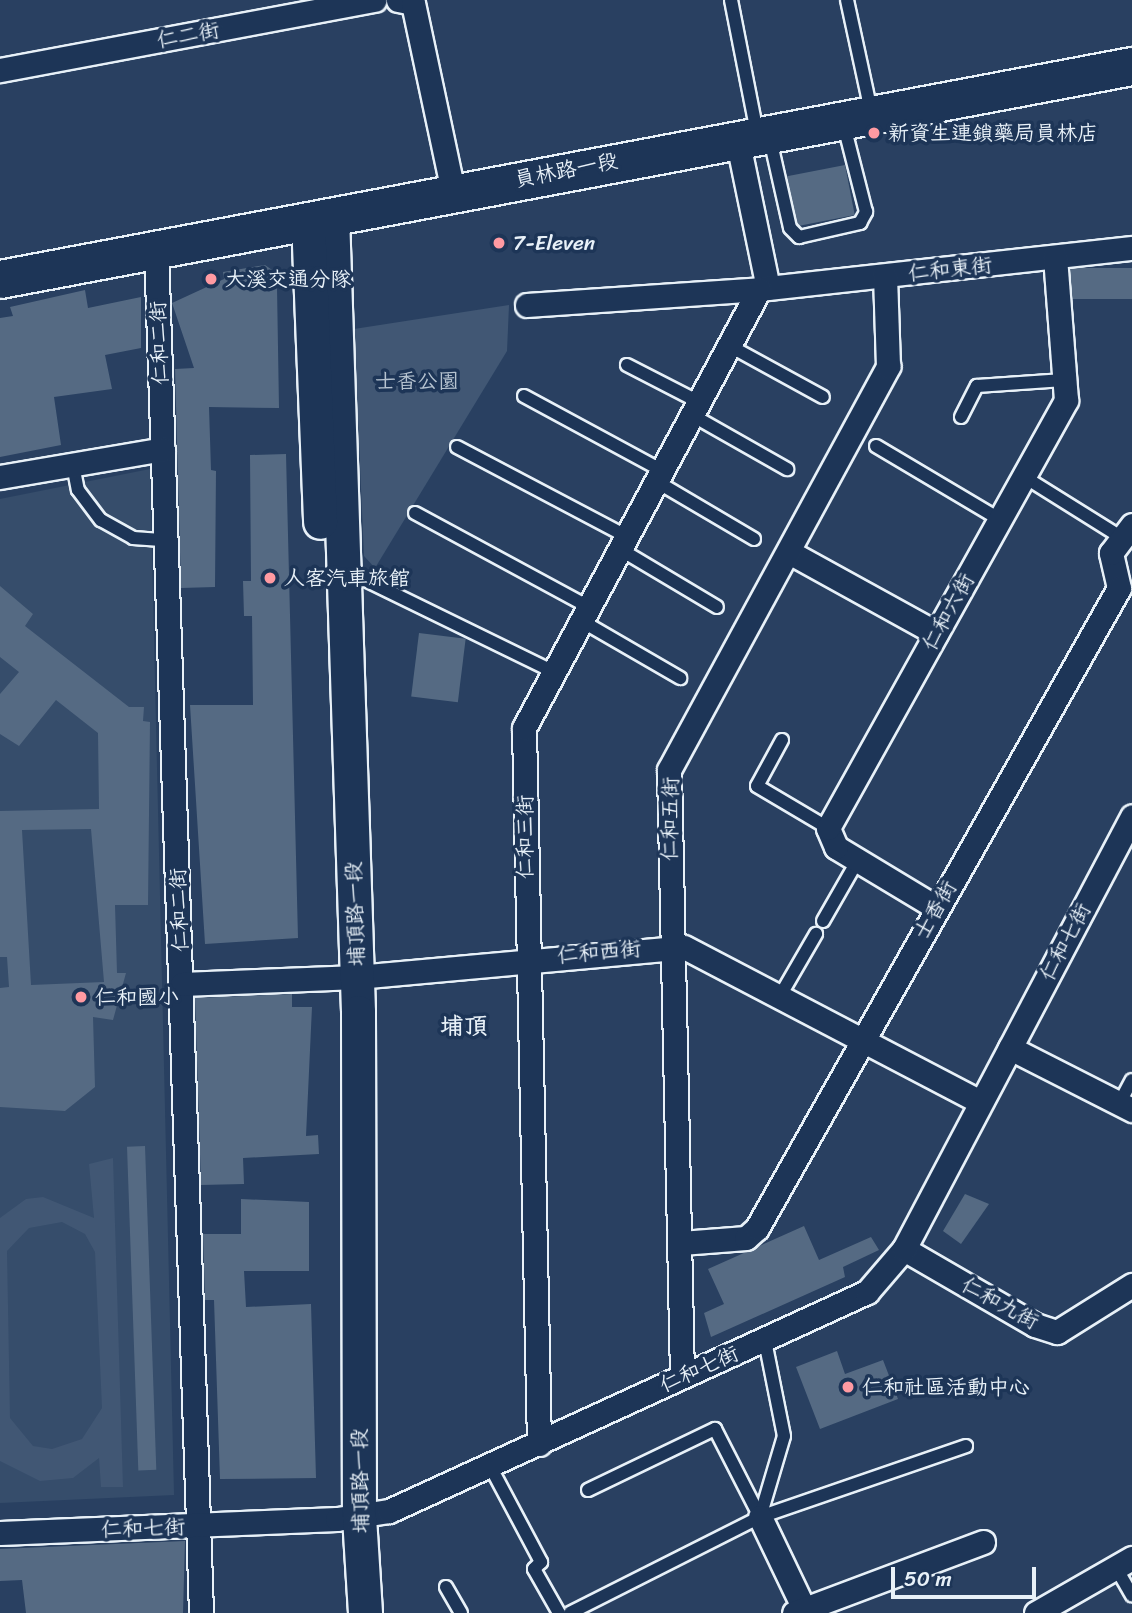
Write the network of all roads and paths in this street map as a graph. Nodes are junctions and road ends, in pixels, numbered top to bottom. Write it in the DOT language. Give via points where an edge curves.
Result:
graph roads {
  1 [pos="375,0"];
  2 [pos="398,0"];
  3 [pos="731,0"];
  4 [pos="847,0"];
  5 [pos="0,70"];
  6 [pos="1129,74"];
  7 [pos="856,114"];
  8 [pos="754,134"];
  9 [pos="453,191"];
  10 [pos="320,218"];
  11 [pos="1132,248"];
  12 [pos="156,249"];
  13 [pos="1055,257"];
  14 [pos="885,276"];
  15 [pos="0,279"];
  16 [pos="764,289"];
  17 [pos="527,305"];
  18 [pos="728,345"];
  19 [pos="627,365"];
  20 [pos="1064,380"];
  21 [pos="524,396"];
  22 [pos="824,397"];
  23 [pos="694,407"];
  24 [pos="961,417"];
  25 [pos="876,446"];
  26 [pos="457,447"];
  27 [pos="163,450"];
  28 [pos="72,465"];
  29 [pos="787,469"];
  30 [pos="657,475"];
  31 [pos="1023,476"];
  32 [pos="0,477"];
  33 [pos="415,513"];
  34 [pos="999,519"];
  35 [pos="1126,530"];
  36 [pos="754,539"];
  37 [pos="165,540"];
  38 [pos="621,542"];
  39 [pos="789,552"];
  40 [pos="344,570"];
  41 [pos="1126,589"];
  42 [pos="717,607"];
  43 [pos="583,613"];
  44 [pos="936,633"];
  45 [pos="552,671"];
  46 [pos="680,678"];
  47 [pos="782,740"];
  48 [pos="1132,816"];
  49 [pos="828,828"];
  50 [pos="858,860"];
  51 [pos="937,908"];
  52 [pos="823,921"];
  53 [pos="816,934"];
  54 [pos="670,945"];
  55 [pos="526,959"];
  56 [pos="348,977"];
  57 [pos="181,984"];
  58 [pos="780,996"];
  59 [pos="860,1039"];
  60 [pos="1010,1048"];
  61 [pos="1132,1080"];
  62 [pos="980,1102"];
  63 [pos="1126,1107"];
  64 [pos="681,1243"];
  65 [pos="904,1249"];
  66 [pos="1132,1285"];
  67 [pos="765,1341"];
  68 [pos="682,1376"];
  69 [pos="539,1444"];
  70 [pos="966,1446"];
  71 [pos="490,1466"];
  72 [pos="588,1490"];
  73 [pos="760,1517"];
  74 [pos="348,1518"];
  75 [pos="202,1526"];
  76 [pos="0,1533"];
  77 [pos="983,1542"];
  78 [pos="1124,1562"];
  79 [pos="446,1587"];
  80 [pos="1132,1595"];
  81 [pos="801,1611"];
  82 [pos="1038,1612"];
  83 [pos="201,1613"];
  84 [pos="344,1613"];
  85 [pos="365,1613"];
  86 [pos="461,1613"];
  87 [pos="559,1613"];
  88 [pos="570,1613"];
  1 -- 5 [label="street, 仁二街"];
  2 -- 9 [label="street" via="414,3"];
  3 -- 8 [label="lane"];
  4 -- 7 [label="lane"];
  6 -- 7 [label="main road, 員林路一段"];
  7 -- 8 [label="main road, 員林路一段"];
  7 -- 8 [label="lane" via="866,212 860,223 799,237 790,228"];
  8 -- 9 [label="main road, 員林路一段"];
  8 -- 16 [label="street"];
  9 -- 10 [label="main road, 員林路一段"];
  10 -- 12 [label="main road, 員林路一段"];
  10 -- 40 [label="street, 埔頂路一段"];
  10 -- 56 [label="street, 埔頂路一段"];
  11 -- 13 [label="street, 仁和東街"];
  12 -- 15 [label="main road, 員林路一段"];
  12 -- 27 [label="street, 仁和二街"];
  13 -- 14 [label="street, 仁和東街"];
  13 -- 20 [label="street, 仁和六街"];
  14 -- 16 [label="street, 仁和東街"];
  14 -- 39 [label="street, 仁和五街" via="888,366"];
  16 -- 17 [label="street, 仁和東街"];
  16 -- 18 [label="street, 仁和三街"];
  18 -- 22 [label="lane"];
  18 -- 23 [label="street, 仁和三街"];
  19 -- 23 [label="lane"];
  20 -- 24 [label="lane" via="977,386"];
  20 -- 31 [label="street, 仁和六街" via="1066,400"];
  21 -- 30 [label="lane"];
  23 -- 29 [label="lane"];
  23 -- 30 [label="street, 仁和三街"];
  25 -- 34 [label="lane"];
  26 -- 38 [label="lane"];
  27 -- 28 [label="street"];
  27 -- 37 [label="street, 仁和二街"];
  28 -- 32 [label="street"];
  28 -- 37 [label="lane" via="78,490 102,520 133,538"];
  30 -- 36 [label="lane"];
  30 -- 38 [label="street, 仁和三街"];
  31 -- 34 [label="street, 仁和六街"];
  31 -- 35 [label="lane"];
  33 -- 43 [label="lane"];
  34 -- 44 [label="street, 仁和六街"];
  35 -- 41 [label="street, 士香街" via="1111,571"];
  37 -- 57 [label="street, 仁和二街"];
  38 -- 42 [label="lane"];
  38 -- 43 [label="street, 仁和三街"];
  39 -- 44 [label="street"];
  39 -- 54 [label="street, 仁和五街" via="669,770"];
  40 -- 45 [label="lane"];
  40 -- 56 [label="street, 埔頂路一段"];
  41 -- 51 [label="street, 士香街"];
  43 -- 45 [label="street, 仁和三街"];
  43 -- 46 [label="lane"];
  44 -- 49 [label="street, 仁和六街"];
  45 -- 55 [label="street, 仁和三街" via="524,728"];
  47 -- 49 [label="lane" via="757,786"];
  48 -- 60 [label="street, 仁和七街"];
  49 -- 50 [label="street" via="836,847"];
  50 -- 51 [label="street"];
  50 -- 52 [label="lane"];
  51 -- 59 [label="street, 士香街"];
  53 -- 58 [label="lane"];
  54 -- 55 [label="street, 仁和西街"];
  54 -- 58 [label="street, 仁和西街"];
  54 -- 64 [label="street, 仁和五街"];
  55 -- 56 [label="street, 仁和西街"];
  55 -- 69 [label="street, 仁和三街"];
  56 -- 57 [label="street, 仁和西街"];
  56 -- 74 [label="street, 埔頂路一段"];
  57 -- 75 [label="street, 仁和二街"];
  58 -- 59 [label="street, 仁和西街"];
  59 -- 62 [label="street, 仁和西街"];
  59 -- 64 [label="street, 士香街" via="757,1228 746,1238"];
  60 -- 62 [label="street, 仁和七街"];
  60 -- 63 [label="street"];
  61 -- 63 [label="lane"];
  62 -- 65 [label="street, 仁和七街"];
  64 -- 68 [label="street, 仁和五街"];
  65 -- 66 [label="street, 仁和九街" via="1035,1325 1057,1332"];
  65 -- 67 [label="street, 仁和七街" via="867,1292"];
  67 -- 68 [label="street, 仁和七街"];
  67 -- 73 [label="lane" via="784,1436"];
  68 -- 69 [label="street, 仁和七街"];
  69 -- 71 [label="street, 仁和七街"];
  70 -- 73 [label="lane"];
  71 -- 74 [label="street, 仁和七街"];
  71 -- 87 [label="lane" via="541,1562 534,1569"];
  72 -- 73 [label="lane" via="715,1429"];
  73 -- 81 [label="street"];
  73 -- 88 [label="lane"];
  74 -- 75 [label="street, 仁和七街"];
  74 -- 84 [label="street, 埔頂路一段"];
  74 -- 85 [label="street, 埔頂路一段"];
  75 -- 76 [label="street, 仁和七街"];
  75 -- 83 [label="street, 仁和二街"];
  77 -- 81 [label="street"];
  78 -- 80 [label="lane"];
  78 -- 82 [label="street"];
  79 -- 86 [label="lane"];
}
